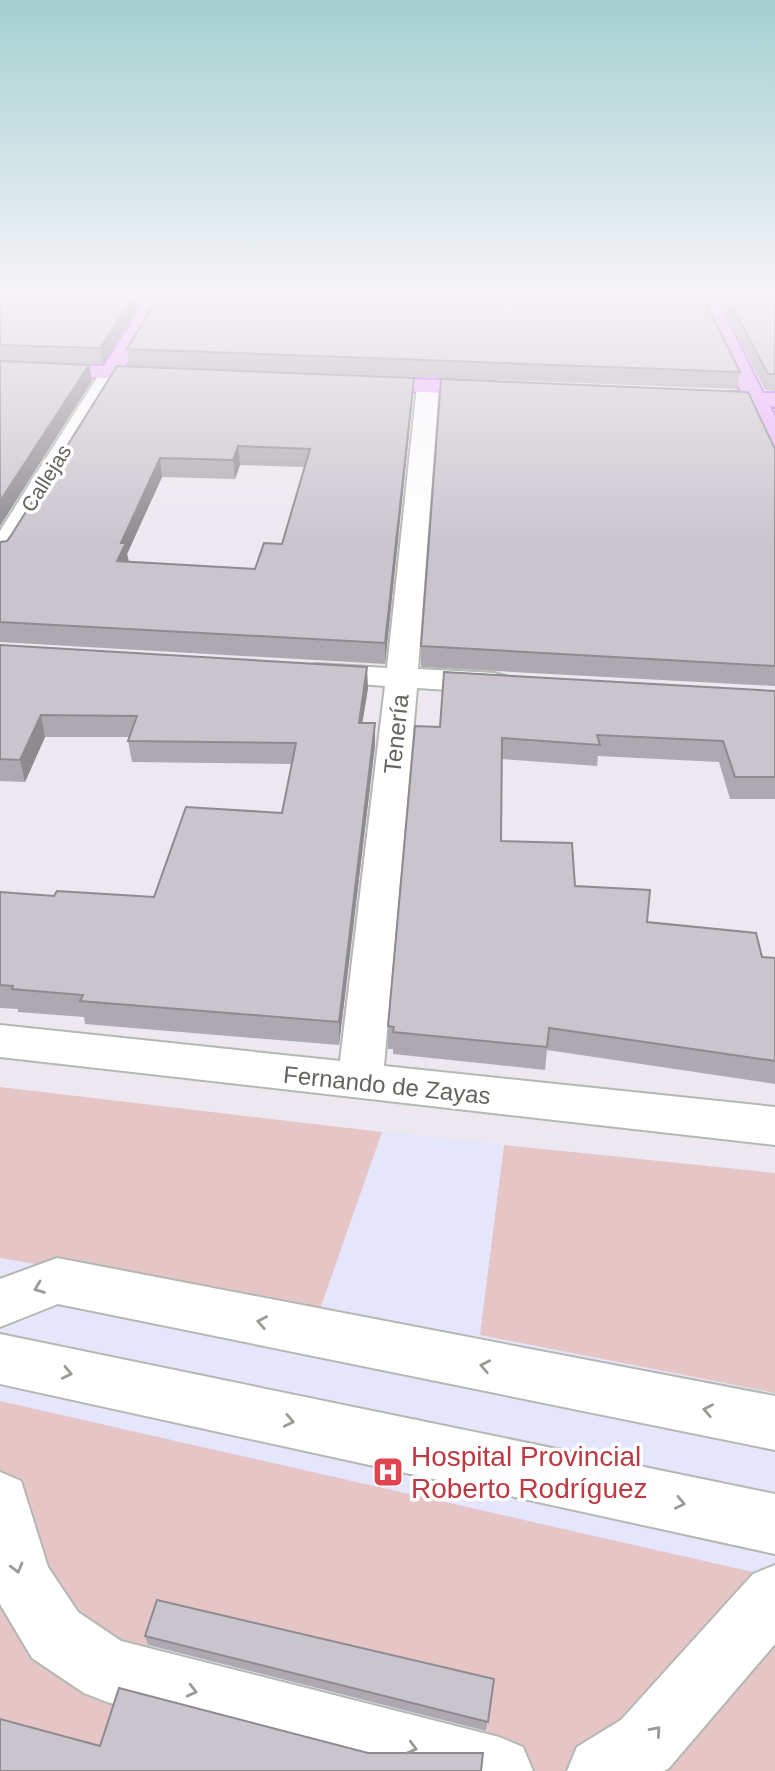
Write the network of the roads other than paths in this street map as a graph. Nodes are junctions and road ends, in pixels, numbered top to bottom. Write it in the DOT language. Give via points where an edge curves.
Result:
graph roads {
  1 [pos="107,379"];
  2 [pos="753,379"];
  3 [pos="346,383"];
  4 [pos="428,386"];
  5 [pos="510,389"];
  6 [pos="673,396"];
  7 [pos="765,400"];
  8 [pos="775,440"];
  9 [pos="0,552"];
  10 [pos="291,671"];
  11 [pos="402,678"];
  12 [pos="527,685"];
  13 [pos="0,1041"];
  14 [pos="360,1082"];
  15 [pos="775,1126"];
  16 [pos="0,1303"];
  17 [pos="0,1359"];
  18 [pos="775,1423"];
  19 [pos="0,1502"];
  20 [pos="775,1524"];
  21 [pos="775,1596"];
  22 [pos="499,1771"];
  23 [pos="601,1771"];
  1 -- 9 [label="street, Callejas"];
  2 -- 7 [label="main road"];
  3 -- 4 [label="main road"];
  4 -- 5 [label="main road"];
  4 -- 11 [label="street, Tenería"];
  6 -- 7 [label="main road"];
  7 -- 8 [label="main road"];
  10 -- 11 [label="street"];
  11 -- 12 [label="street"];
  11 -- 14 [label="street, Tenería"];
  13 -- 14 [label="street, Fernando de Zayas"];
  14 -- 15 [label="street, Fernando de Zayas"];
  18 -- 16 [label="street, one-way" via="57,1281"];
  17 -- 20 [label="street, one-way"];
  19 -- 22 [label="street, one-way" via="21,1581 48,1625 55,1635 107,1670"];
  23 -- 21 [label="street, one-way" via="645,1744"];
}
